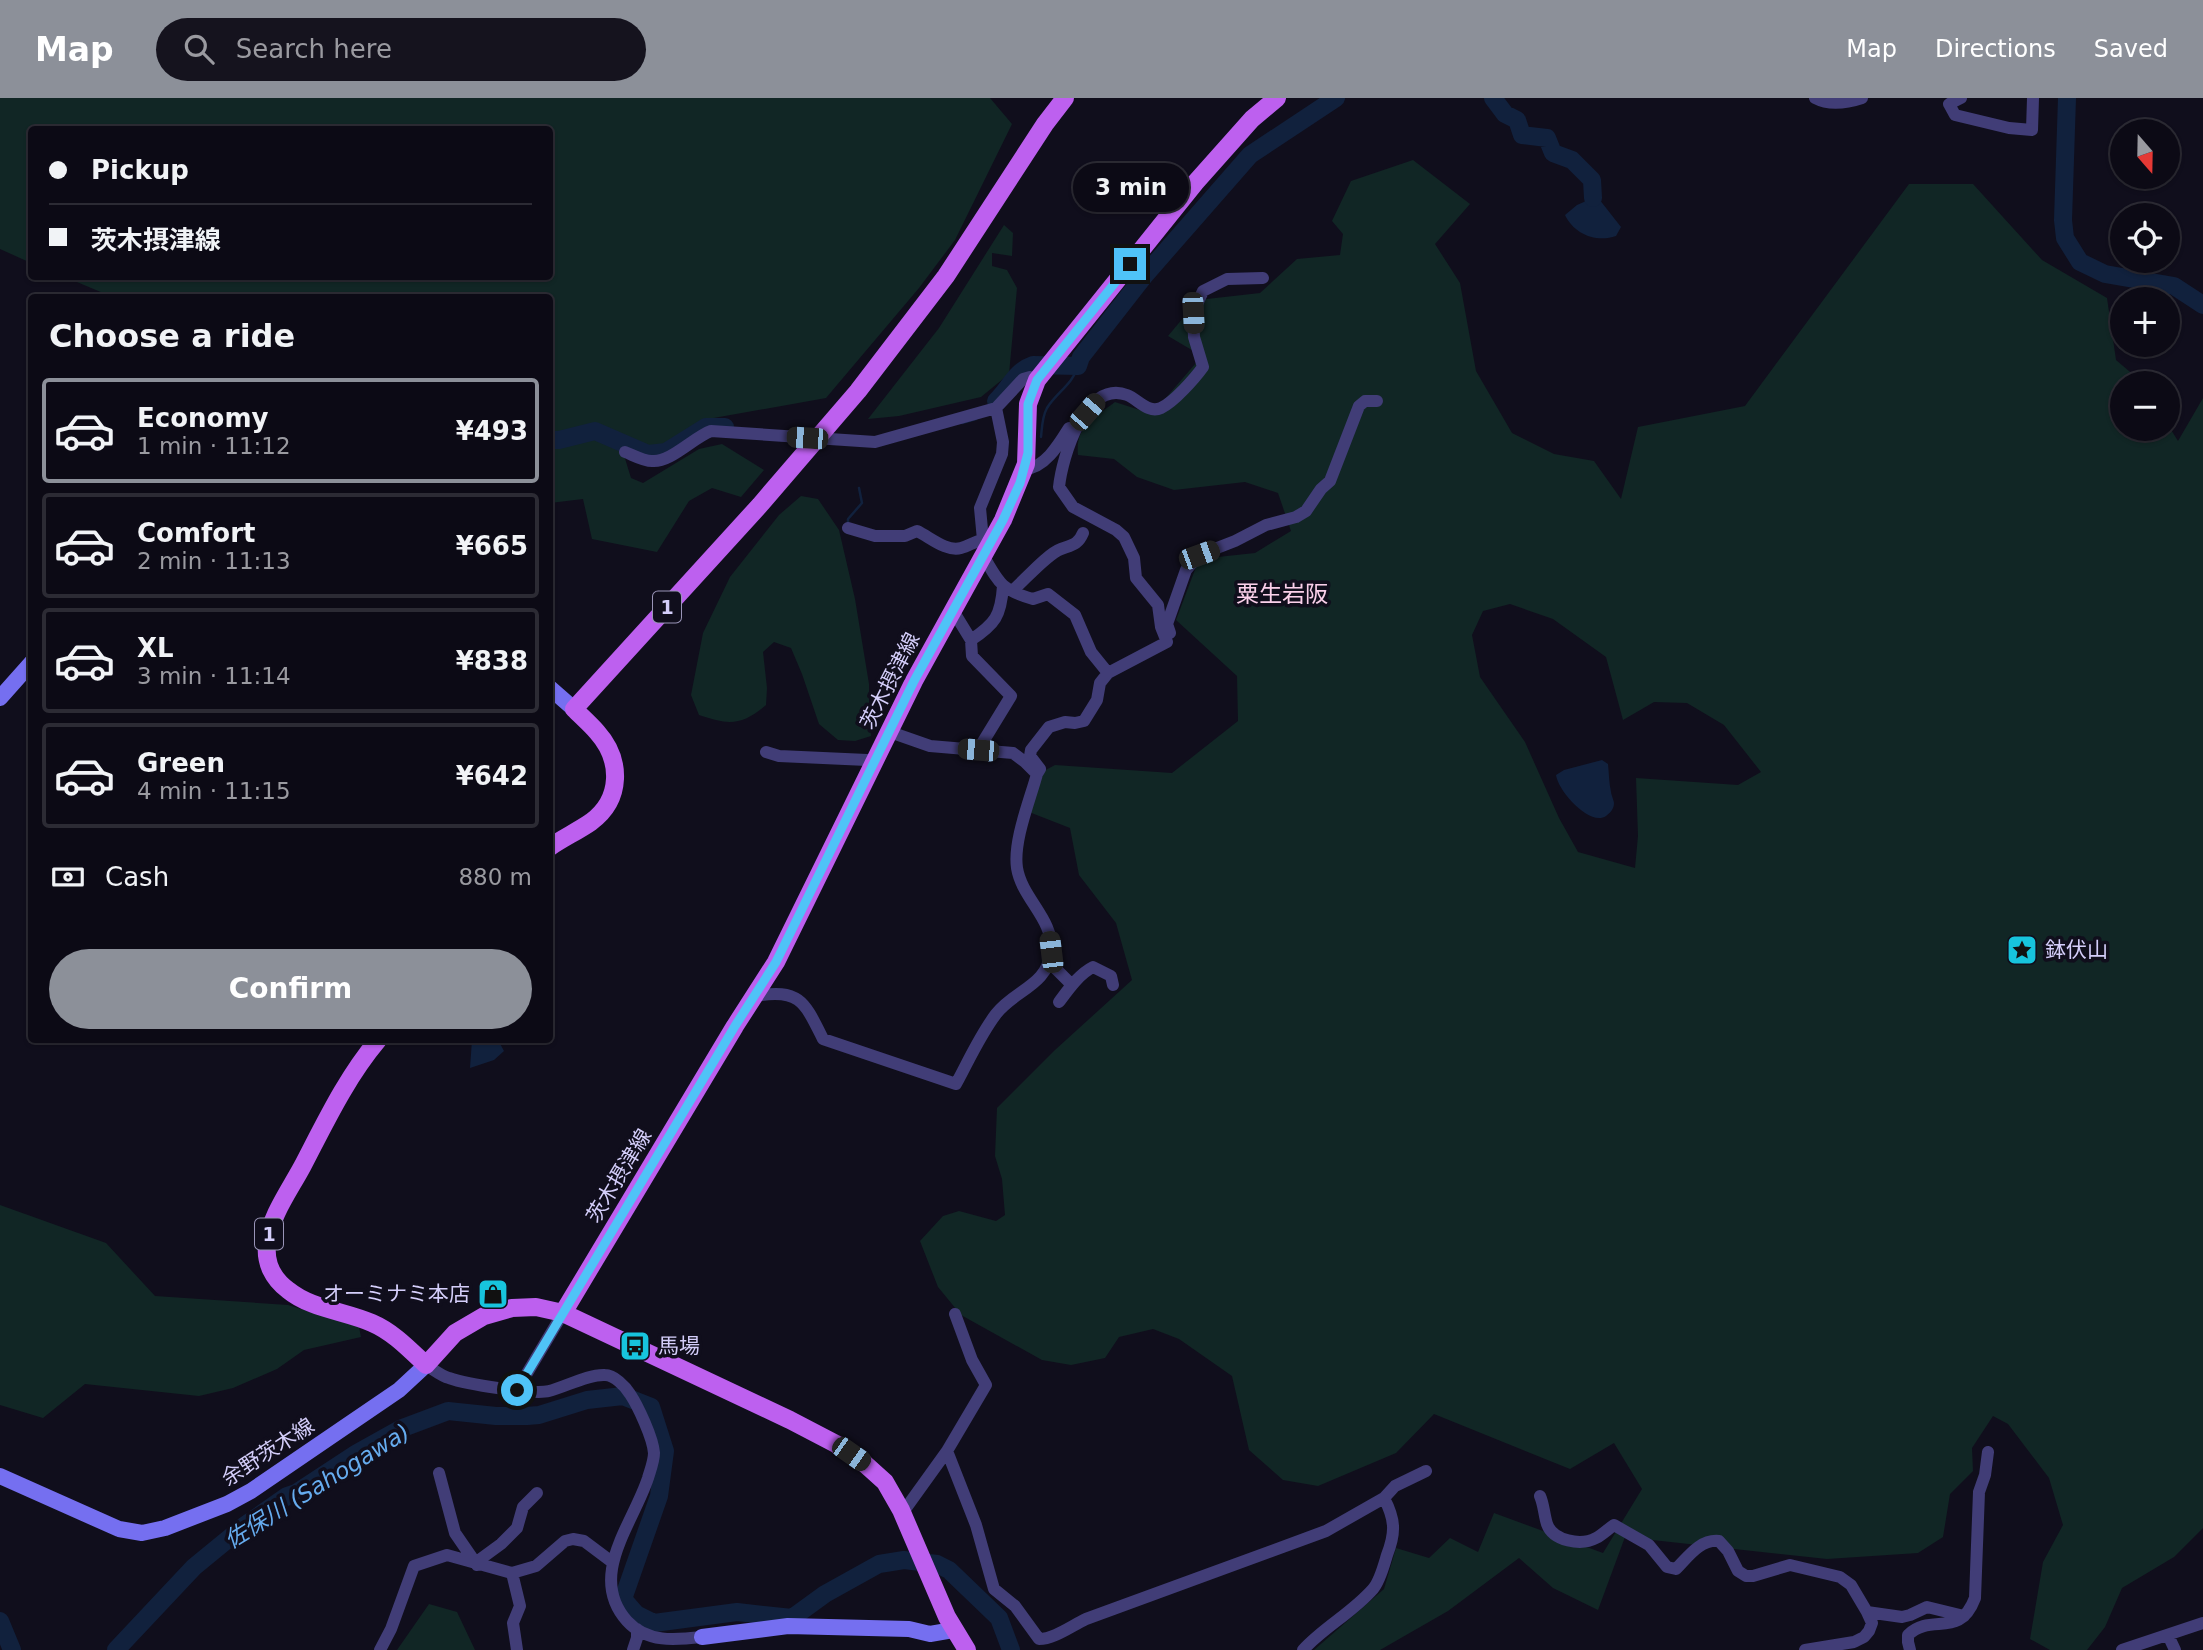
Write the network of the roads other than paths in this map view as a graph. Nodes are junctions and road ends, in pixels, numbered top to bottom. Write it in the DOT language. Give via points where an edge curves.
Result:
graph roads {
  1 [pos="1056,98"];
  2 [pos="1065,98"];
  3 [pos="1277,98"];
  4 [pos="1815,98"];
  5 [pos="1862,98"];
  6 [pos="1961,98"];
  7 [pos="2033,98"];
  8 [pos="1045,124"];
  9 [pos="1263,278"];
  10 [pos="1043,371"];
  11 [pos="1377,401"];
  12 [pos="996,408"];
  13 [pos="1079,424"];
  14 [pos="625,452"];
  15 [pos="1025,469"];
  16 [pos="848,528"];
  17 [pos="1083,533"];
  18 [pos="985,542"];
  19 [pos="1008,589"];
  20 [pos="952,609"];
  21 [pos="971,640"];
  22 [pos="1167,642"];
  23 [pos="28,666"];
  24 [pos="1108,673"];
  25 [pos="553,691"];
  26 [pos="0,698"];
  27 [pos="574,709"];
  28 [pos="890,732"];
  29 [pos="978,750"];
  30 [pos="766,752"];
  31 [pos="872,764"];
  32 [pos="1037,774"];
  33 [pos="553,845"];
  34 [pos="1048,961"];
  35 [pos="1072,985"];
  36 [pos="1113,985"];
  37 [pos="756,996"];
  38 [pos="1059,1002"];
  39 [pos="376,1043"];
  40 [pos="564,1313"];
  41 [pos="955,1314"];
  42 [pos="426,1365"];
  43 [pos="517,1390"];
  44 [pos="947,1451"];
  45 [pos="1988,1452"];
  46 [pos="1426,1471"];
  47 [pos="439,1473"];
  48 [pos="0,1476"];
  49 [pos="537,1493"];
  50 [pos="1540,1496"];
  51 [pos="1384,1498"];
  52 [pos="901,1510"];
  53 [pos="1403,1542"];
  54 [pos="1386,1559"];
  55 [pos="612,1562"];
  56 [pos="476,1564"];
  57 [pos="512,1573"];
  58 [pos="1867,1612"];
  59 [pos="1964,1616"];
  60 [pos="2203,1623"];
  61 [pos="637,1629"];
  62 [pos="953,1630"];
  63 [pos="2168,1634"];
  64 [pos="702,1637"];
  65 [pos="380,1650"];
  66 [pos="517,1650"];
  67 [pos="633,1650"];
  68 [pos="967,1650"];
  69 [pos="1303,1650"];
  70 [pos="1805,1650"];
  71 [pos="1910,1650"];
  72 [pos="2122,1650"];
  73 [pos="2175,1650"];
  1 -- 8 [label="main road, 1"];
  2 -- 8 [label="main road, 1"];
  3 -- 10 [label="main road, 茨木摂津線" via="1218,156"];
  4 -- 5 [label="street" via="1846,103"];
  6 -- 7 [label="street" via="1949,104 1955,116 2032,130"];
  8 -- 27 [label="main road, 1" via="946,275 858,391"];
  9 -- 13 [label="street" via="1227,279 1203,291 1193,313 1203,367 1160,409 1150,409 1126,394 1105,393"];
  10 -- 12 [label="street" via="1023,379"];
  10 -- 15 [label="main road, 茨木摂津線" via="1028,404"];
  11 -- 22 [label="street" via="1359,406 1330,481 1306,511 1199,555 1186,570 1172,607"];
  12 -- 14 [label="street" via="875,442 711,431 660,460"];
  12 -- 18 [label="street" via="1003,442 980,508"];
  13 -- 15 [label="street" via="1073,422 1055,451"];
  13 -- 22 [label="street" via="1066,449 1059,487 1073,507 1124,537 1134,558 1136,578 1158,605"];
  15 -- 18 [label="main road, 茨木摂津線" via="1003,520"];
  16 -- 18 [label="street" via="875,536 917,531 954,549"];
  17 -- 19 [label="street" via="1073,546 1059,550"];
  18 -- 19 [label="street" via="995,578"];
  18 -- 20 [label="main road, 茨木摂津線"];
  19 -- 21 [label="street" via="990,628"];
  19 -- 24 [label="street" via="1033,599 1048,593 1075,615 1091,652"];
  20 -- 21 [label="street"];
  20 -- 28 [label="main road, 茨木摂津線"];
  21 -- 29 [label="street" via="972,656 1011,696"];
  22 -- 24 [label="street"];
  23 -- 26 [label="main road"];
  24 -- 32 [label="street" via="1084,721 1049,727 1031,750 1040,769"];
  25 -- 27 [label="main road"];
  27 -- 33 [label="main road" via="610,752 615,787 598,816"];
  28 -- 29 [label="street" via="930,746"];
  28 -- 31 [label="main road, 茨木摂津線"];
  29 -- 32 [label="street" via="1013,753"];
  30 -- 31 [label="street"];
  31 -- 37 [label="main road, 茨木摂津線"];
  32 -- 34 [label="street" via="1018,844 1017,869 1048,927"];
  34 -- 35 [label="street"];
  34 -- 37 [label="street" via="1043,976 998,1012 956,1084 823,1039 810,1014 793,996 777,992"];
  35 -- 36 [label="street" via="1093,967 1111,976"];
  35 -- 38 [label="street"];
  37 -- 40 [label="main road, 茨木摂津線"];
  39 -- 42 [label="main road, 1" via="343,1090 275,1216 267,1260 275,1277 297,1297 372,1323 400,1340"];
  40 -- 42 [label="main road" via="536,1307 484,1316 455,1333"];
  40 -- 43 [label="street"];
  40 -- 52 [label="main road" via="836,1444 885,1482"];
  41 -- 44 [label="street" via="986,1385"];
  42 -- 43 [label="street" via="447,1378"];
  42 -- 48 [label="main road, 余野茨木線" via="399,1391 251,1491 165,1528 142,1533 119,1529"];
  43 -- 55 [label="street" via="546,1392 606,1375 630,1394 654,1453 646,1485"];
  44 -- 51 [label="street" via="976,1525 994,1589 1015,1606 1039,1639 1049,1639 1086,1619 1326,1531"];
  44 -- 52 [label="street"];
  45 -- 59 [label="street" via="1979,1492 1975,1598"];
  46 -- 51 [label="street" via="1395,1486"];
  47 -- 56 [label="street" via="455,1533"];
  49 -- 56 [label="street" via="523,1507 517,1528"];
  50 -- 58 [label="street" via="1547,1524 1557,1537 1576,1542 1594,1539 1614,1525 1649,1545 1667,1567 1676,1569 1700,1545 1719,1541 1746,1576 1790,1565 1840,1577"];
  51 -- 54 [label="street" via="1393,1514 1394,1537"];
  52 -- 62 [label="main road"];
  53 -- 54 [label="street"];
  54 -- 69 [label="street" via="1375,1588"];
  55 -- 57 [label="street" via="584,1541 573,1539 536,1566"];
  55 -- 61 [label="street" via="617,1609"];
  56 -- 57 [label="street"];
  56 -- 65 [label="street" via="447,1555 414,1566"];
  57 -- 66 [label="street" via="520,1606 513,1623"];
  58 -- 59 [label="street" via="1902,1617 1927,1607"];
  58 -- 70 [label="street" via="1872,1623 1864,1637"];
  59 -- 71 [label="street" via="1952,1623 1914,1629 1908,1635"];
  60 -- 63 [label="street"];
  61 -- 64 [label="street" via="652,1637"];
  61 -- 67 [label="street"];
  62 -- 64 [label="main road" via="930,1634 909,1629 788,1626"];
  62 -- 68 [label="main road"];
  63 -- 72 [label="street"];
  63 -- 73 [label="street"];
}
